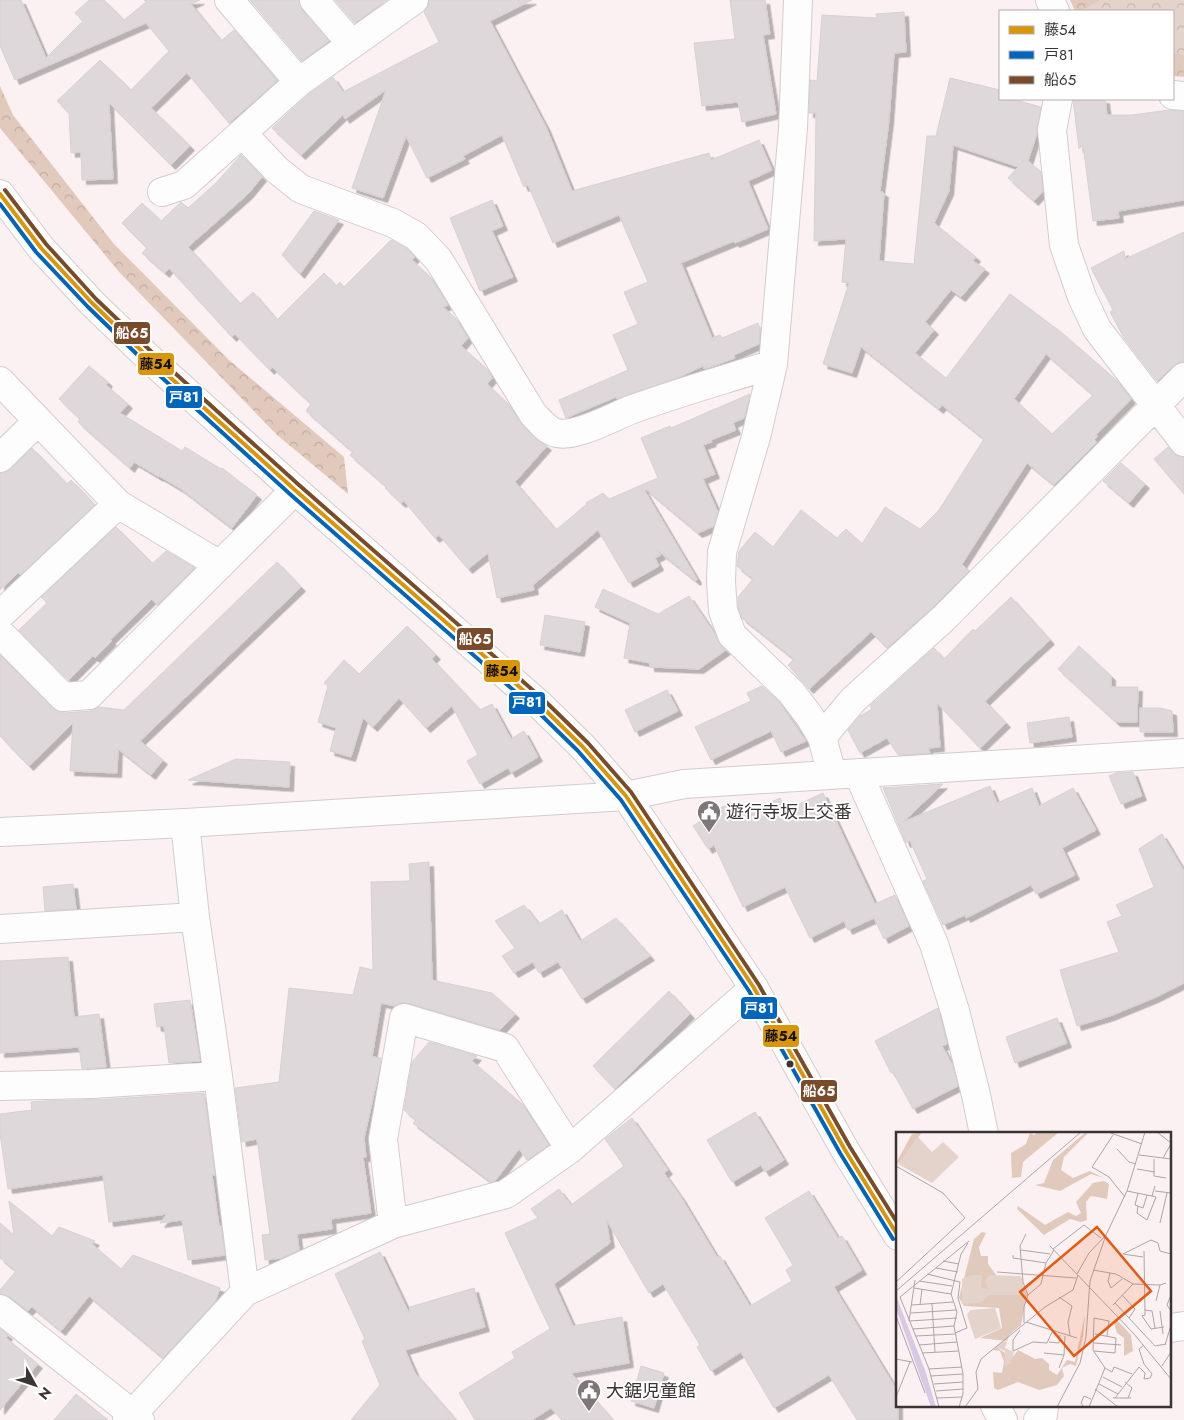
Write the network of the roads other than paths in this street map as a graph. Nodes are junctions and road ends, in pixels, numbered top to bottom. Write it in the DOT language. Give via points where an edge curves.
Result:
graph roads {
  1 [pos="229,0"];
  2 [pos="314,0"];
  3 [pos="414,0"];
  4 [pos="798,0"];
  5 [pos="351,44"];
  6 [pos="299,82"];
  7 [pos="1058,100"];
  8 [pos="242,133"];
  9 [pos="162,192"];
  10 [pos="0,194"];
  11 [pos="773,364"];
  12 [pos="1184,377"];
  13 [pos="0,381"];
  14 [pos="1155,406"];
  15 [pos="38,421"];
  16 [pos="1184,442"];
  17 [pos="0,458"];
  18 [pos="295,490"];
  19 [pos="118,504"];
  20 [pos="220,565"];
  21 [pos="0,615"];
  22 [pos="0,632"];
  23 [pos="822,737"];
  24 [pos="1184,754"];
  25 [pos="845,774"];
  26 [pos="626,796"];
  27 [pos="185,823"];
  28 [pos="0,832"];
  29 [pos="195,918"];
  30 [pos="0,929"];
  31 [pos="754,988"];
  32 [pos="218,1076"];
  33 [pos="0,1086"];
  34 [pos="984,1132"];
  35 [pos="570,1149"];
  36 [pos="393,1224"];
  37 [pos="896,1233"];
  38 [pos="245,1292"];
  39 [pos="0,1309"];
  40 [pos="996,1408"];
  41 [pos="1044,1408"];
  42 [pos="133,1418"];
  43 [pos="1003,1420"];
  44 [pos="1038,1420"];
  1 -- 6 [label="street"];
  2 -- 5 [label="street"];
  3 -- 5 [label="street"];
  4 -- 11 [label="street" via="793,128"];
  5 -- 6 [label="street"];
  6 -- 8 [label="street"];
  7 -- 14 [label="street" via="1052,130 1064,245 1097,329"];
  8 -- 9 [label="street" via="184,185"];
  8 -- 11 [label="street" via="277,170 301,189 393,223 416,236 438,258 533,414 544,426 557,433 574,432 633,409"];
  10 -- 18 [label="street" via="41,248 92,304"];
  11 -- 23 [label="street" via="756,437 722,552 723,611 732,635 792,692"];
  12 -- 14 [label="street"];
  13 -- 15 [label="street"];
  14 -- 16 [label="street"];
  14 -- 23 [label="street" via="944,618 853,700"];
  15 -- 17 [label="street"];
  15 -- 19 [label="street"];
  18 -- 20 [label="street"];
  18 -- 26 [label="street" via="540,705"];
  19 -- 20 [label="street"];
  19 -- 21 [label="street"];
  20 -- 22 [label="street" via="89,695 64,697"];
  23 -- 25 [label="street"];
  24 -- 25 [label="street"];
  25 -- 26 [label="street" via="684,784"];
  25 -- 34 [label="street" via="934,944 955,1011"];
  26 -- 27 [label="street"];
  26 -- 31 [label="street"];
  27 -- 28 [label="street"];
  27 -- 29 [label="street"];
  29 -- 30 [label="street"];
  29 -- 32 [label="street"];
  31 -- 35 [label="street"];
  31 -- 37 [label="street" via="845,1150"];
  32 -- 33 [label="street"];
  32 -- 38 [label="street"];
  35 -- 36 [label="street" via="506,1194"];
  35 -- 36 [label="street" via="505,1048 404,1018 383,1139"];
  36 -- 38 [label="street"];
  38 -- 42 [label="street"];
  39 -- 42 [label="street"];
  40 -- 43 [label="street"];
  41 -- 44 [label="street"];
}
